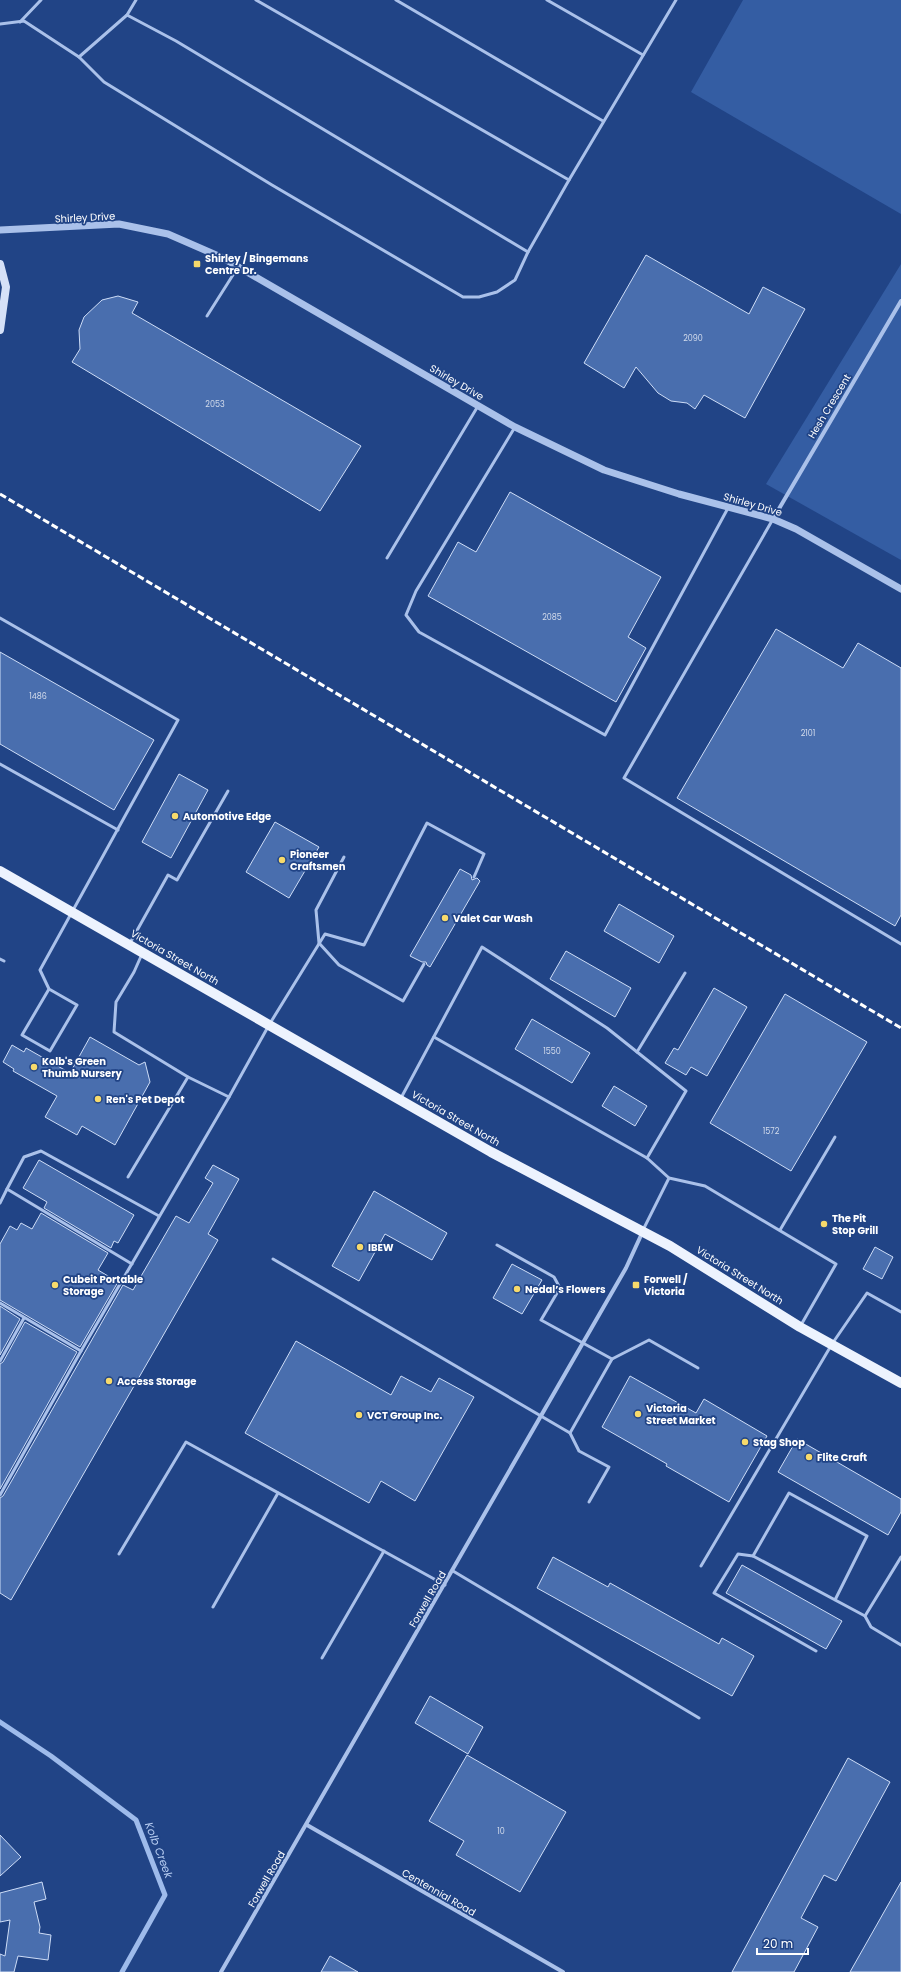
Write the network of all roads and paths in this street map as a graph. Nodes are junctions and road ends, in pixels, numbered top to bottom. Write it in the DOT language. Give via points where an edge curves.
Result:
graph roads {
  1 [pos="41,0"];
  2 [pos="136,0"];
  3 [pos="256,0"];
  4 [pos="396,0"];
  5 [pos="547,0"];
  6 [pos="676,0"];
  7 [pos="127,15"];
  8 [pos="20,22"];
  9 [pos="0,24"];
  10 [pos="643,55"];
  11 [pos="79,57"];
  12 [pos="603,121"];
  13 [pos="569,180"];
  14 [pos="0,230"];
  15 [pos="528,252"];
  16 [pos="0,264"];
  17 [pos="238,267"];
  18 [pos="901,301"];
  19 [pos="207,316"];
  20 [pos="0,330"];
  21 [pos="478,406"];
  22 [pos="515,427"];
  23 [pos="728,507"];
  24 [pos="773,519"];
  25 [pos="387,558"];
  26 [pos="901,589"];
  27 [pos="0,618"];
  28 [pos="0,764"];
  29 [pos="228,792"];
  30 [pos="118,830"];
  31 [pos="344,857"];
  32 [pos="0,871"];
  33 [pos="474,877"];
  34 [pos="71,912"];
  35 [pos="319,943"];
  36 [pos="901,944"];
  37 [pos="129,945"];
  38 [pos="143,953"];
  39 [pos="0,959"];
  40 [pos="4,961"];
  41 [pos="424,964"];
  42 [pos="685,973"];
  43 [pos="49,989"];
  44 [pos="269,1025"];
  45 [pos="434,1037"];
  46 [pos="637,1052"];
  47 [pos="188,1077"];
  48 [pos="229,1097"];
  49 [pos="400,1100"];
  50 [pos="834,1137"];
  51 [pos="647,1158"];
  52 [pos="128,1177"];
  53 [pos="669,1178"];
  54 [pos="8,1189"];
  55 [pos="0,1203"];
  56 [pos="159,1216"];
  57 [pos="780,1230"];
  58 [pos="643,1231"];
  59 [pos="498,1245"];
  60 [pos="273,1259"];
  61 [pos="132,1264"];
  62 [pos="0,1304"];
  63 [pos="901,1312"];
  64 [pos="24,1318"];
  65 [pos="800,1327"];
  66 [pos="583,1343"];
  67 [pos="832,1344"];
  68 [pos="81,1351"];
  69 [pos="612,1359"];
  70 [pos="0,1361"];
  71 [pos="698,1368"];
  72 [pos="901,1383"];
  73 [pos="541,1416"];
  74 [pos="570,1433"];
  75 [pos="278,1493"];
  76 [pos="0,1495"];
  77 [pos="589,1502"];
  78 [pos="384,1551"];
  79 [pos="119,1554"];
  80 [pos="753,1556"];
  81 [pos="901,1557"];
  82 [pos="701,1566"];
  83 [pos="453,1571"];
  84 [pos="445,1585"];
  85 [pos="835,1600"];
  86 [pos="213,1606"];
  87 [pos="865,1616"];
  88 [pos="901,1645"];
  89 [pos="816,1651"];
  90 [pos="322,1658"];
  91 [pos="699,1718"];
  92 [pos="307,1825"];
  93 [pos="221,1972"];
  94 [pos="563,1972"];
  1 -- 8 [label="lane"];
  2 -- 7 [label="lane"];
  3 -- 13 [label="lane"];
  4 -- 12 [label="lane"];
  5 -- 10 [label="lane"];
  6 -- 10 [label="lane"];
  7 -- 11 [label="lane"];
  7 -- 15 [label="lane" via="176,41"];
  8 -- 9 [label="lane"];
  8 -- 11 [label="lane" via="24,21"];
  10 -- 12 [label="lane"];
  11 -- 15 [label="lane" via="104,82 292,197 463,297 478,297 497,292 515,280"];
  12 -- 13 [label="lane"];
  13 -- 15 [label="lane"];
  14 -- 17 [label="street, Shirley Drive" via="118,224 168,234"];
  16 -- 20 [label="main road" via="6,287"];
  17 -- 19 [label="lane"];
  17 -- 21 [label="street, Shirley Drive"];
  18 -- 24 [label="street, Hesh Crescent"];
  21 -- 22 [label="street, Shirley Drive"];
  21 -- 25 [label="lane"];
  22 -- 23 [label="street, Shirley Drive" via="604,470"];
  22 -- 23 [label="lane" via="416,591 406,615 419,632 605,736"];
  23 -- 24 [label="street, Shirley Drive"];
  24 -- 26 [label="street, Shirley Drive"];
  24 -- 36 [label="lane" via="624,778"];
  27 -- 30 [label="lane" via="178,720"];
  28 -- 30 [label="lane"];
  29 -- 37 [label="lane" via="177,880 168,875"];
  30 -- 34 [label="lane"];
  31 -- 35 [label="lane" via="316,910"];
  32 -- 34 [label="main road, Victoria Street North"];
  33 -- 35 [label="lane" via="484,854 427,823 364,945 325,934"];
  34 -- 37 [label="main road, Victoria Street North"];
  34 -- 43 [label="lane" via="40,970"];
  35 -- 41 [label="lane" via="339,965 403,1001"];
  35 -- 44 [label="lane"];
  37 -- 38 [label="main road, Victoria Street North"];
  38 -- 44 [label="main road, Victoria Street North"];
  38 -- 47 [label="lane" via="116,1002 114,1032"];
  39 -- 40 [label="lane"];
  42 -- 46 [label="lane"];
  43 -- 43 [label="lane" via="22,1035 50,1051 77,1005"];
  44 -- 48 [label="lane"];
  44 -- 49 [label="main road, Victoria Street North"];
  45 -- 46 [label="lane" via="482,947 607,1028"];
  45 -- 49 [label="lane"];
  45 -- 51 [label="lane"];
  46 -- 51 [label="lane" via="686,1091"];
  47 -- 48 [label="lane"];
  47 -- 52 [label="lane"];
  48 -- 56 [label="lane"];
  49 -- 58 [label="main road, Victoria Street North" via="491,1152"];
  50 -- 57 [label="lane"];
  51 -- 53 [label="lane"];
  53 -- 57 [label="lane" via="705,1186"];
  53 -- 58 [label="lane"];
  54 -- 55 [label="lane"];
  54 -- 56 [label="lane" via="24,1157 41,1151"];
  54 -- 61 [label="lane"];
  56 -- 61 [label="lane"];
  57 -- 65 [label="lane" via="836,1264"];
  58 -- 65 [label="main road, Victoria Street North"];
  58 -- 66 [label="street, Forwell Road" via="626,1268"];
  59 -- 66 [label="lane" via="554,1277 560,1288 540,1320"];
  60 -- 73 [label="lane"];
  61 -- 68 [label="lane"];
  62 -- 64 [label="lane"];
  63 -- 67 [label="lane" via="867,1293"];
  64 -- 68 [label="lane"];
  64 -- 70 [label="lane"];
  65 -- 67 [label="main road, Victoria Street North"];
  66 -- 69 [label="lane"];
  66 -- 73 [label="street, Forwell Road"];
  67 -- 72 [label="main road, Victoria Street North"];
  67 -- 82 [label="lane"];
  68 -- 76 [label="lane"];
  69 -- 71 [label="lane" via="649,1340"];
  69 -- 74 [label="lane"];
  73 -- 74 [label="lane"];
  73 -- 83 [label="street, Forwell Road"];
  74 -- 77 [label="lane" via="579,1451 610,1467"];
  75 -- 78 [label="lane"];
  75 -- 79 [label="lane" via="186,1442"];
  75 -- 86 [label="lane"];
  78 -- 84 [label="lane"];
  78 -- 90 [label="lane"];
  80 -- 85 [label="lane"];
  80 -- 85 [label="lane" via="789,1492 867,1536"];
  80 -- 89 [label="lane" via="738,1554 714,1593"];
  81 -- 87 [label="lane"];
  83 -- 84 [label="street, Forwell Road"];
  83 -- 91 [label="lane"];
  84 -- 92 [label="street, Forwell Road"];
  85 -- 87 [label="lane"];
  87 -- 88 [label="lane" via="871,1627"];
  92 -- 93 [label="street, Forwell Road"];
  92 -- 94 [label="street, Centennial Road"];
}
